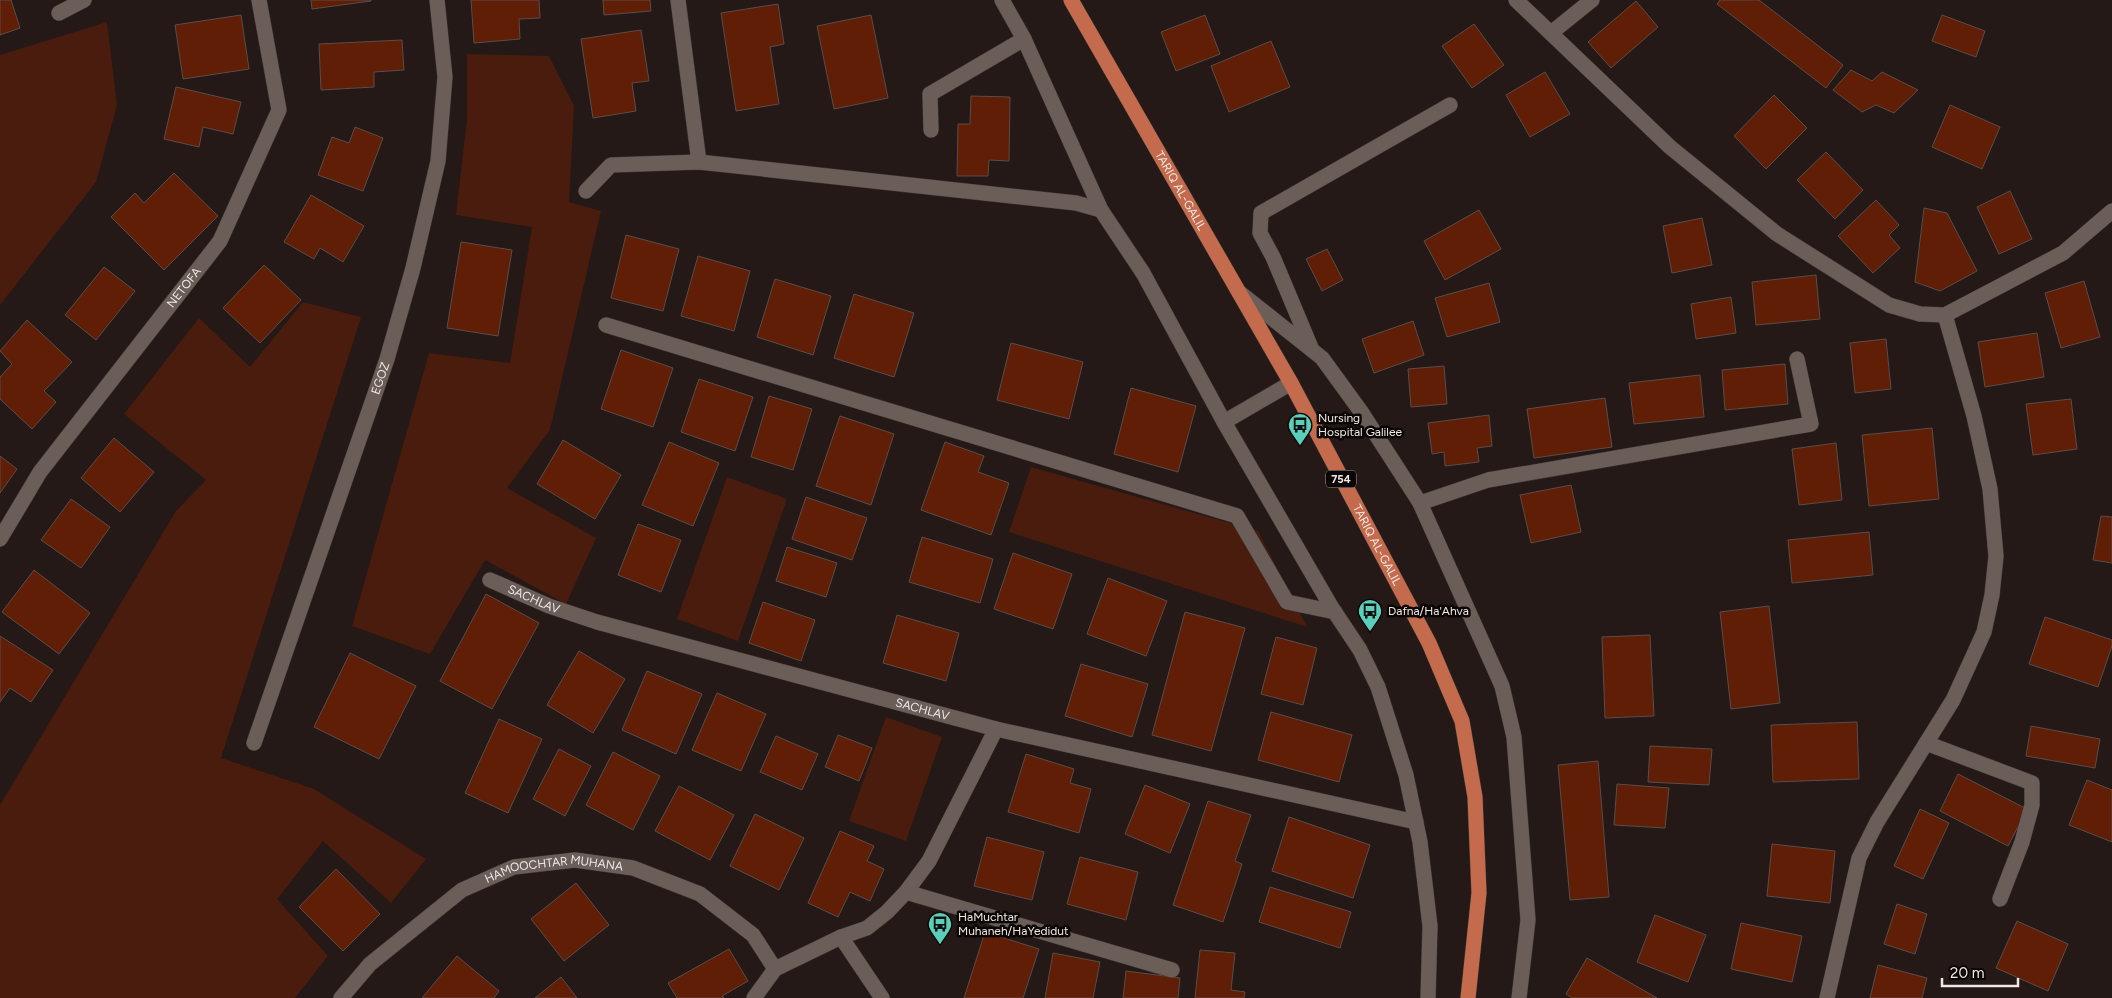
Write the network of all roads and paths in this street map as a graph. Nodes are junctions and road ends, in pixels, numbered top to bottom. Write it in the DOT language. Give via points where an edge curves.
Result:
graph roads {
  1 [pos="84,0"];
  2 [pos="259,0"];
  3 [pos="437,0"];
  4 [pos="678,0"];
  5 [pos="1002,0"];
  6 [pos="1071,0"];
  7 [pos="1516,0"];
  8 [pos="1592,0"];
  9 [pos="59,13"];
  10 [pos="1551,33"];
  11 [pos="1024,40"];
  12 [pos="1450,105"];
  13 [pos="931,130"];
  14 [pos="699,162"];
  15 [pos="586,191"];
  16 [pos="1102,210"];
  17 [pos="2112,211"];
  18 [pos="1238,291"];
  19 [pos="1945,315"];
  20 [pos="606,325"];
  21 [pos="1313,350"];
  22 [pos="1798,359"];
  23 [pos="1291,383"];
  24 [pos="1224,422"];
  25 [pos="1420,503"];
  26 [pos="0,540"];
  27 [pos="490,580"];
  28 [pos="1335,612"];
  29 [pos="996,728"];
  30 [pos="254,743"];
  31 [pos="1926,743"];
  32 [pos="1416,822"];
  33 [pos="906,892"];
  34 [pos="2000,899"];
  35 [pos="841,937"];
  36 [pos="776,969"];
  37 [pos="1172,970"];
  38 [pos="341,998"];
  39 [pos="754,998"];
  40 [pos="882,998"];
  41 [pos="1428,998"];
  42 [pos="1468,998"];
  43 [pos="1519,998"];
  44 [pos="1827,998"];
  1 -- 9 [label="street"];
  2 -- 26 [label="street, NETOFA" via="279,110 220,241 40,472"];
  3 -- 30 [label="street, EGOZ" via="445,77 438,160 413,268 387,359"];
  4 -- 14 [label="street"];
  5 -- 11 [label="street"];
  6 -- 18 [label="main road, TARIQ AL-GALIL / 754"];
  7 -- 10 [label="street"];
  8 -- 10 [label="street"];
  10 -- 19 [label="street" via="1670,146 1776,234 1890,304 1920,314"];
  11 -- 13 [label="street" via="930,94"];
  11 -- 16 [label="street"];
  12 -- 21 [label="street" via="1261,213 1260,233"];
  14 -- 15 [label="street" via="611,165"];
  14 -- 16 [label="street" via="1076,203"];
  16 -- 24 [label="street" via="1142,273"];
  17 -- 19 [label="street" via="2063,253"];
  18 -- 21 [label="street"];
  18 -- 23 [label="main road, TARIQ AL-GALIL / 754"];
  19 -- 31 [label="street" via="1976,425 1990,490 1996,556 1984,632 1953,700"];
  20 -- 28 [label="street" via="1237,516 1287,602"];
  21 -- 25 [label="street" via="1362,413"];
  22 -- 25 [label="street" via="1811,424 1488,480"];
  23 -- 24 [label="street"];
  23 -- 42 [label="main road, TARIQ AL-GALIL / 754" via="1428,643 1462,721 1475,796 1479,893"];
  24 -- 28 [label="street"];
  25 -- 43 [label="street" via="1502,686 1514,737 1528,920"];
  27 -- 29 [label="street, SACHLAV" via="548,606 596,622"];
  28 -- 32 [label="street" via="1360,650 1378,687 1406,775"];
  29 -- 32 [label="street, SACHLAV"];
  29 -- 33 [label="street" via="929,861"];
  31 -- 34 [label="street" via="2032,783 2032,805 2022,842"];
  31 -- 44 [label="street" via="1877,822 1859,858"];
  32 -- 41 [label="street" via="1430,926"];
  33 -- 35 [label="street" via="867,928"];
  33 -- 37 [label="street"];
  35 -- 36 [label="street"];
  35 -- 40 [label="street"];
  36 -- 38 [label="street, HAMOOCHTAR MUHANA" via="752,935 700,894 633,868 575,860 514,868 462,890 370,964"];
  36 -- 39 [label="street"];
}
